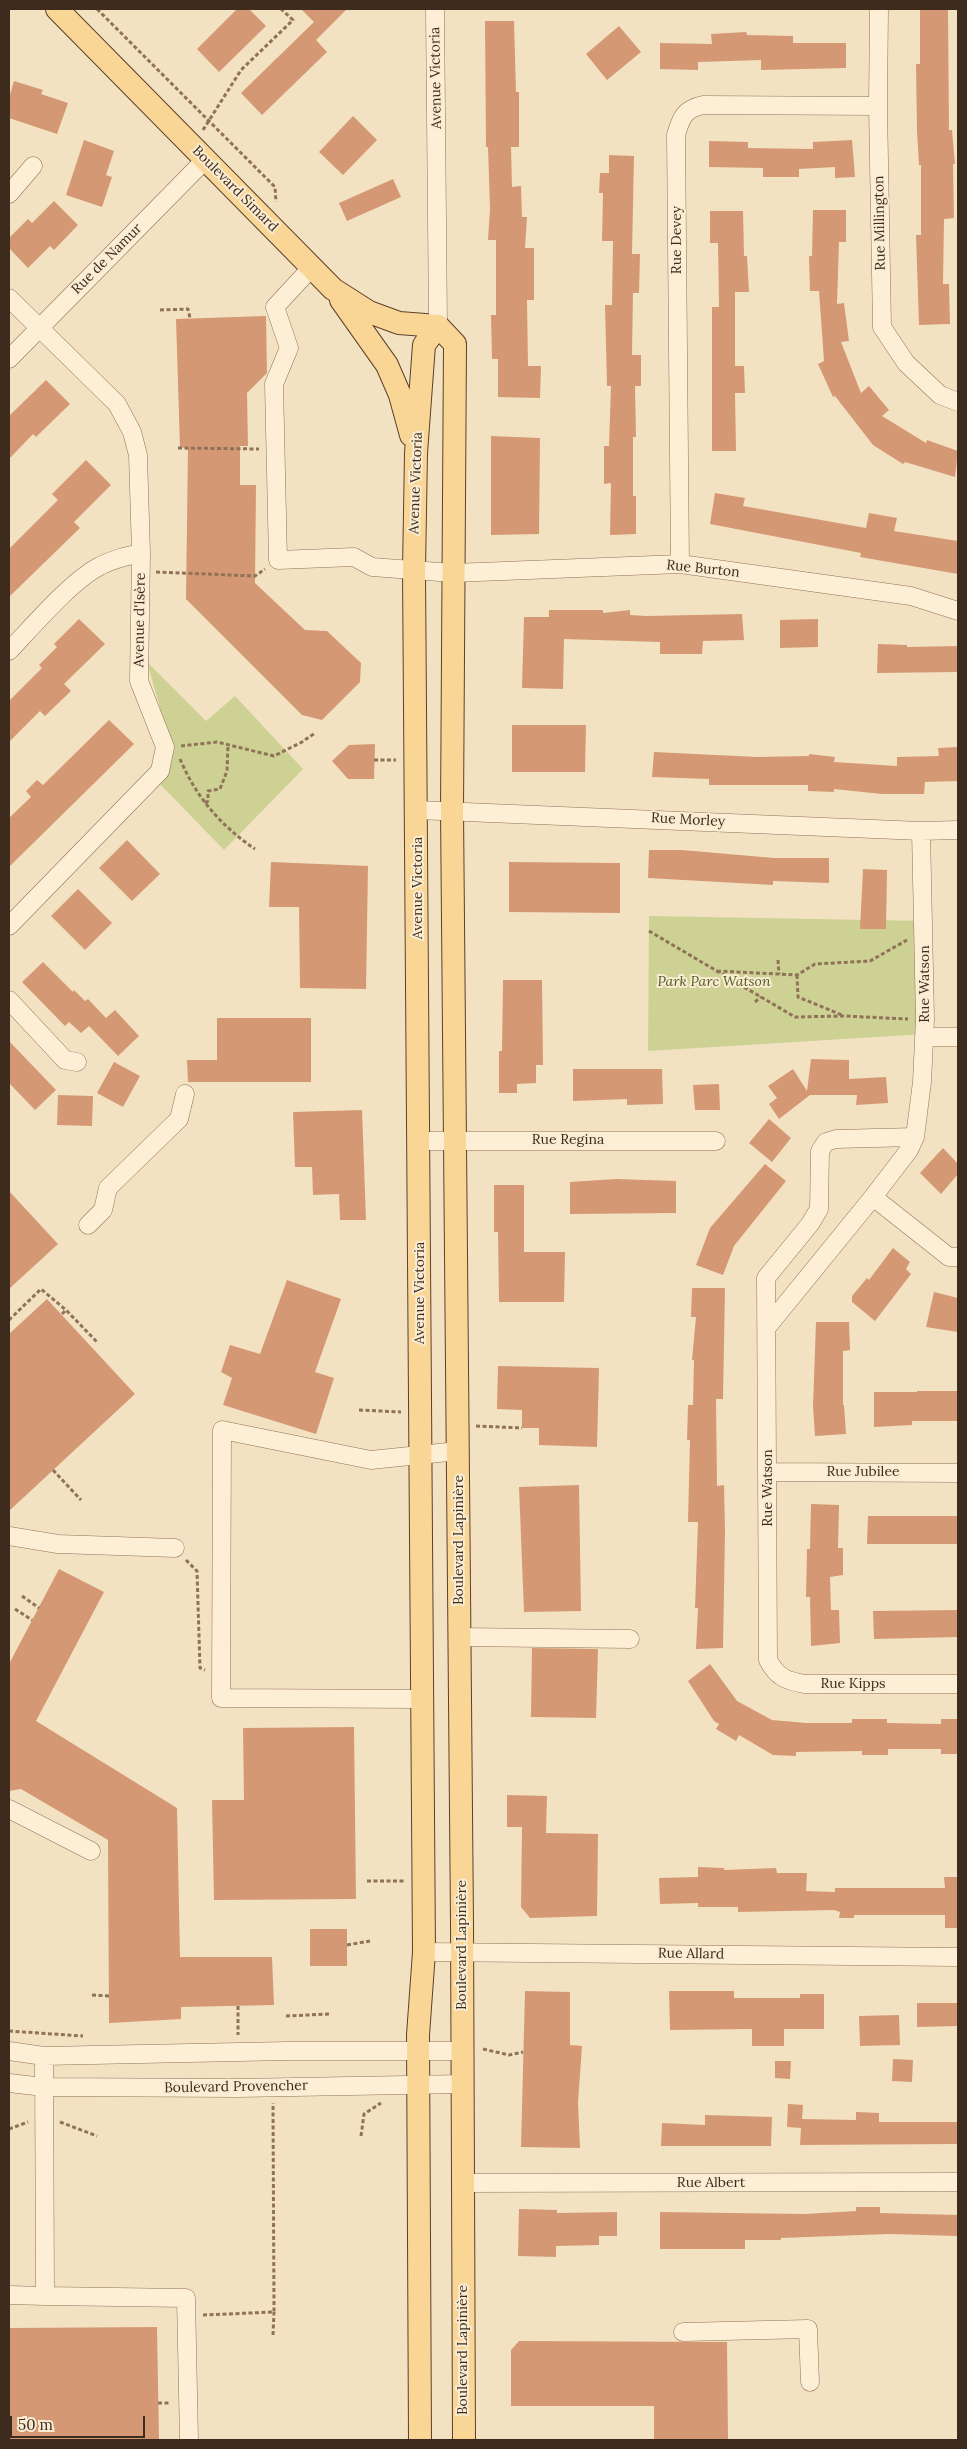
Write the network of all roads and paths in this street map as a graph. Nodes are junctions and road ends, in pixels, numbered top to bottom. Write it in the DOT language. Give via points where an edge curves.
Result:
graph roads {
  1 [pos="57,9"];
  2 [pos="97,9"];
  3 [pos="281,9"];
  4 [pos="435,9"];
  5 [pos="880,9"];
  6 [pos="878,106"];
  7 [pos="210,122"];
  8 [pos="206,160"];
  9 [pos="32,166"];
  10 [pos="9,194"];
  11 [pos="279,234"];
  12 [pos="312,267"];
  13 [pos="334,289"];
  14 [pos="9,298"];
  15 [pos="160,310"];
  16 [pos="190,318"];
  17 [pos="438,326"];
  18 [pos="40,327"];
  19 [pos="9,359"];
  20 [pos="958,402"];
  21 [pos="178,448"];
  22 [pos="276,450"];
  23 [pos="416,453"];
  24 [pos="141,553"];
  25 [pos="278,560"];
  26 [pos="680,564"];
  27 [pos="414,570"];
  28 [pos="141,572"];
  29 [pos="453,573"];
  30 [pos="958,611"];
  31 [pos="9,651"];
  32 [pos="315,733"];
  33 [pos="228,744"];
  34 [pos="170,747"];
  35 [pos="204,803"];
  36 [pos="417,810"];
  37 [pos="452,810"];
  38 [pos="958,830"];
  39 [pos="920,831"];
  40 [pos="255,849"];
  41 [pos="9,926"];
  42 [pos="649,931"];
  43 [pos="909,940"];
  44 [pos="778,960"];
  45 [pos="717,971"];
  46 [pos="779,974"];
  47 [pos="797,975"];
  48 [pos="761,997"];
  49 [pos="9,1000"];
  50 [pos="755,1002"];
  51 [pos="844,1016"];
  52 [pos="909,1019"];
  53 [pos="925,1037"];
  54 [pos="958,1037"];
  55 [pos="77,1062"];
  56 [pos="185,1094"];
  57 [pos="915,1137"];
  58 [pos="455,1140"];
  59 [pos="419,1141"];
  60 [pos="716,1141"];
  61 [pos="873,1197"];
  62 [pos="88,1225"];
  63 [pos="958,1257"];
  64 [pos="66,1310"];
  65 [pos="62,1314"];
  66 [pos="9,1319"];
  67 [pos="768,1326"];
  68 [pos="96,1342"];
  69 [pos="359,1410"];
  70 [pos="421,1413"];
  71 [pos="458,1426"];
  72 [pos="522,1428"];
  73 [pos="458,1450"];
  74 [pos="421,1455"];
  75 [pos="54,1470"];
  76 [pos="768,1472"];
  77 [pos="958,1473"];
  78 [pos="82,1500"];
  79 [pos="9,1536"];
  80 [pos="175,1548"];
  81 [pos="22,1596"];
  82 [pos="39,1608"];
  83 [pos="15,1609"];
  84 [pos="32,1620"];
  85 [pos="459,1637"];
  86 [pos="630,1639"];
  87 [pos="768,1650"];
  88 [pos="221,1677"];
  89 [pos="958,1684"];
  90 [pos="422,1699"];
  91 [pos="9,1809"];
  92 [pos="91,1851"];
  93 [pos="424,1880"];
  94 [pos="367,1881"];
  95 [pos="370,1941"];
  96 [pos="347,1945"];
  97 [pos="424,1952"];
  98 [pos="462,1952"];
  99 [pos="958,1957"];
  100 [pos="92,1995"];
  101 [pos="108,1996"];
  102 [pos="238,2006"];
  103 [pos="329,2014"];
  104 [pos="286,2016"];
  105 [pos="9,2030"];
  106 [pos="56,2035"];
  107 [pos="238,2038"];
  108 [pos="9,2050"];
  109 [pos="471,2050"];
  110 [pos="418,2051"];
  111 [pos="523,2052"];
  112 [pos="44,2056"];
  113 [pos="9,2083"];
  114 [pos="418,2084"];
  115 [pos="462,2084"];
  116 [pos="44,2087"];
  117 [pos="273,2087"];
  118 [pos="384,2101"];
  119 [pos="44,2116"];
  120 [pos="97,2136"];
  121 [pos="361,2136"];
  122 [pos="958,2182"];
  123 [pos="463,2183"];
  124 [pos="9,2295"];
  125 [pos="45,2296"];
  126 [pos="274,2312"];
  127 [pos="187,2315"];
  128 [pos="683,2332"];
  129 [pos="273,2334"];
  130 [pos="810,2382"];
  131 [pos="189,2440"];
  132 [pos="420,2440"];
  133 [pos="464,2440"];
  1 -- 8 [label="main road, Boulevard Simard"];
  2 -- 7 [label="path"];
  3 -- 7 [label="path" via="293,20 241,70"];
  4 -- 17 [label="street, Avenue Victoria"];
  5 -- 6 [label="street, Rue Millington"];
  6 -- 20 [label="street, Rue Millington" via="882,327 906,363 940,396"];
  6 -- 26 [label="street, Rue Devey" via="703,105 682,116 676,135"];
  7 -- 11 [label="path" via="275,187"];
  8 -- 11 [label="main road, Boulevard Simard"];
  8 -- 18 [label="street, Rue de Namur"];
  9 -- 10 [label="street"];
  11 -- 12 [label="main road, Boulevard Simard"];
  12 -- 13 [label="main road, Boulevard Simard"];
  12 -- 22 [label="street" via="276,307 289,348 274,384"];
  13 -- 17 [label="main road, Boulevard Simard" via="369,312 399,324"];
  13 -- 23 [label="main road" via="387,365 400,395"];
  14 -- 18 [label="street, Avenue d'Isère"];
  15 -- 16 [label="path" via="188,309"];
  17 -- 23 [label="main road, Avenue Victoria" via="424,345"];
  17 -- 29 [label="main road" via="455,344"];
  18 -- 19 [label="street, Rue de Namur"];
  18 -- 24 [label="street, Avenue d'Isère" via="117,404 132,432 138,455"];
  21 -- 22 [label="path"];
  22 -- 25 [label="street"];
  23 -- 27 [label="main road, Avenue Victoria"];
  24 -- 28 [label="street, Avenue d'Isère"];
  24 -- 31 [label="street" via="98,566 81,578"];
  25 -- 27 [label="street, Rue Burton" via="354,557 372,567"];
  25 -- 28 [label="path" via="255,576"];
  26 -- 29 [label="street, Rue Burton"];
  26 -- 30 [label="street, Rue Burton" via="911,596"];
  27 -- 29 [label="street, Rue Burton"];
  27 -- 36 [label="main road, Avenue Victoria"];
  28 -- 34 [label="street, Avenue d'Isère" via="139,681"];
  29 -- 37 [label="main road"];
  32 -- 33 [label="path" via="274,756"];
  33 -- 34 [label="path" via="217,742"];
  33 -- 35 [label="path" via="227,771 220,789 208,791 208,801"];
  34 -- 35 [label="path"];
  34 -- 41 [label="street" via="160,771"];
  35 -- 40 [label="path" via="232,834"];
  36 -- 37 [label="street, Rue Morley"];
  36 -- 59 [label="main road, Avenue Victoria"];
  37 -- 39 [label="street, Rue Morley"];
  37 -- 58 [label="main road"];
  38 -- 39 [label="street, Rue Morley"];
  39 -- 53 [label="street, Rue Watson" via="923,850"];
  42 -- 45 [label="path"];
  43 -- 47 [label="path" via="870,961 815,964"];
  44 -- 46 [label="path"];
  45 -- 46 [label="path"];
  45 -- 48 [label="path"];
  46 -- 47 [label="path"];
  47 -- 51 [label="path" via="798,997"];
  48 -- 50 [label="path"];
  48 -- 51 [label="path" via="795,1017"];
  49 -- 55 [label="street" via="65,1060"];
  51 -- 52 [label="path"];
  53 -- 54 [label="street"];
  53 -- 57 [label="street, Rue Watson"];
  56 -- 62 [label="street" via="179,1119 108,1188 103,1210"];
  57 -- 61 [label="street, Rue Watson" via="909,1150"];
  57 -- 67 [label="street, Rue Watson" via="826,1142 820,1151 819,1209 766,1278"];
  58 -- 59 [label="street, Rue Regina"];
  58 -- 60 [label="street, Rue Regina"];
  58 -- 71 [label="main road"];
  59 -- 70 [label="main road, Avenue Victoria"];
  61 -- 63 [label="street" via="949,1257"];
  61 -- 67 [label="street, Rue Watson"];
  64 -- 65 [label="path"];
  64 -- 66 [label="path" via="41,1289"];
  64 -- 68 [label="path"];
  67 -- 76 [label="street, Rue Watson"];
  69 -- 70 [label="path"];
  70 -- 74 [label="main road, Avenue Victoria"];
  71 -- 72 [label="path"];
  71 -- 73 [label="main road"];
  73 -- 74 [label="street"];
  73 -- 85 [label="main road, Boulevard Lapinière"];
  74 -- 88 [label="street" via="371,1460 222,1430"];
  74 -- 90 [label="main road"];
  75 -- 78 [label="path"];
  76 -- 77 [label="street, Rue Jubilee"];
  76 -- 87 [label="street, Rue Watson"];
  79 -- 80 [label="street" via="58,1544"];
  80 -- 88 [label="path" via="197,1571 200,1668"];
  81 -- 82 [label="path"];
  83 -- 84 [label="path"];
  85 -- 86 [label="street"];
  85 -- 98 [label="main road, Boulevard Lapinière"];
  87 -- 89 [label="street, Rue Kipps" via="768,1660 774,1671 786,1681 805,1684"];
  88 -- 90 [label="street" via="221,1698"];
  90 -- 93 [label="main road"];
  91 -- 92 [label="street"];
  93 -- 94 [label="path"];
  93 -- 97 [label="main road"];
  95 -- 96 [label="path"];
  97 -- 98 [label="street, Rue Allard"];
  97 -- 110 [label="main road"];
  98 -- 99 [label="street, Rue Allard"];
  98 -- 109 [label="main road, Boulevard Lapinière"];
  100 -- 101 [label="path"];
  102 -- 107 [label="path"];
  103 -- 104 [label="path"];
  105 -- 106 [label="path"];
  108 -- 112 [label="street"];
  109 -- 110 [label="street"];
  109 -- 111 [label="path" via="509,2054"];
  109 -- 115 [label="main road, Boulevard Lapinière"];
  110 -- 112 [label="street"];
  110 -- 114 [label="main road"];
  112 -- 116 [label="street"];
  113 -- 116 [label="street, Boulevard Provencher"];
  114 -- 115 [label="street, Boulevard Provencher"];
  114 -- 117 [label="street, Boulevard Provencher"];
  114 -- 132 [label="main road"];
  115 -- 123 [label="main road, Boulevard Lapinière"];
  116 -- 117 [label="street, Boulevard Provencher"];
  116 -- 119 [label="street"];
  117 -- 126 [label="path"];
  118 -- 121 [label="path" via="364,2114"];
  119 -- 120 [label="path"];
  119 -- 125 [label="street"];
  122 -- 123 [label="street, Rue Albert"];
  123 -- 133 [label="main road, Boulevard Lapinière"];
  124 -- 125 [label="street"];
  125 -- 127 [label="street" via="186,2298"];
  126 -- 127 [label="path"];
  126 -- 129 [label="path"];
  127 -- 131 [label="street"];
  128 -- 130 [label="street" via="808,2329"];
}
